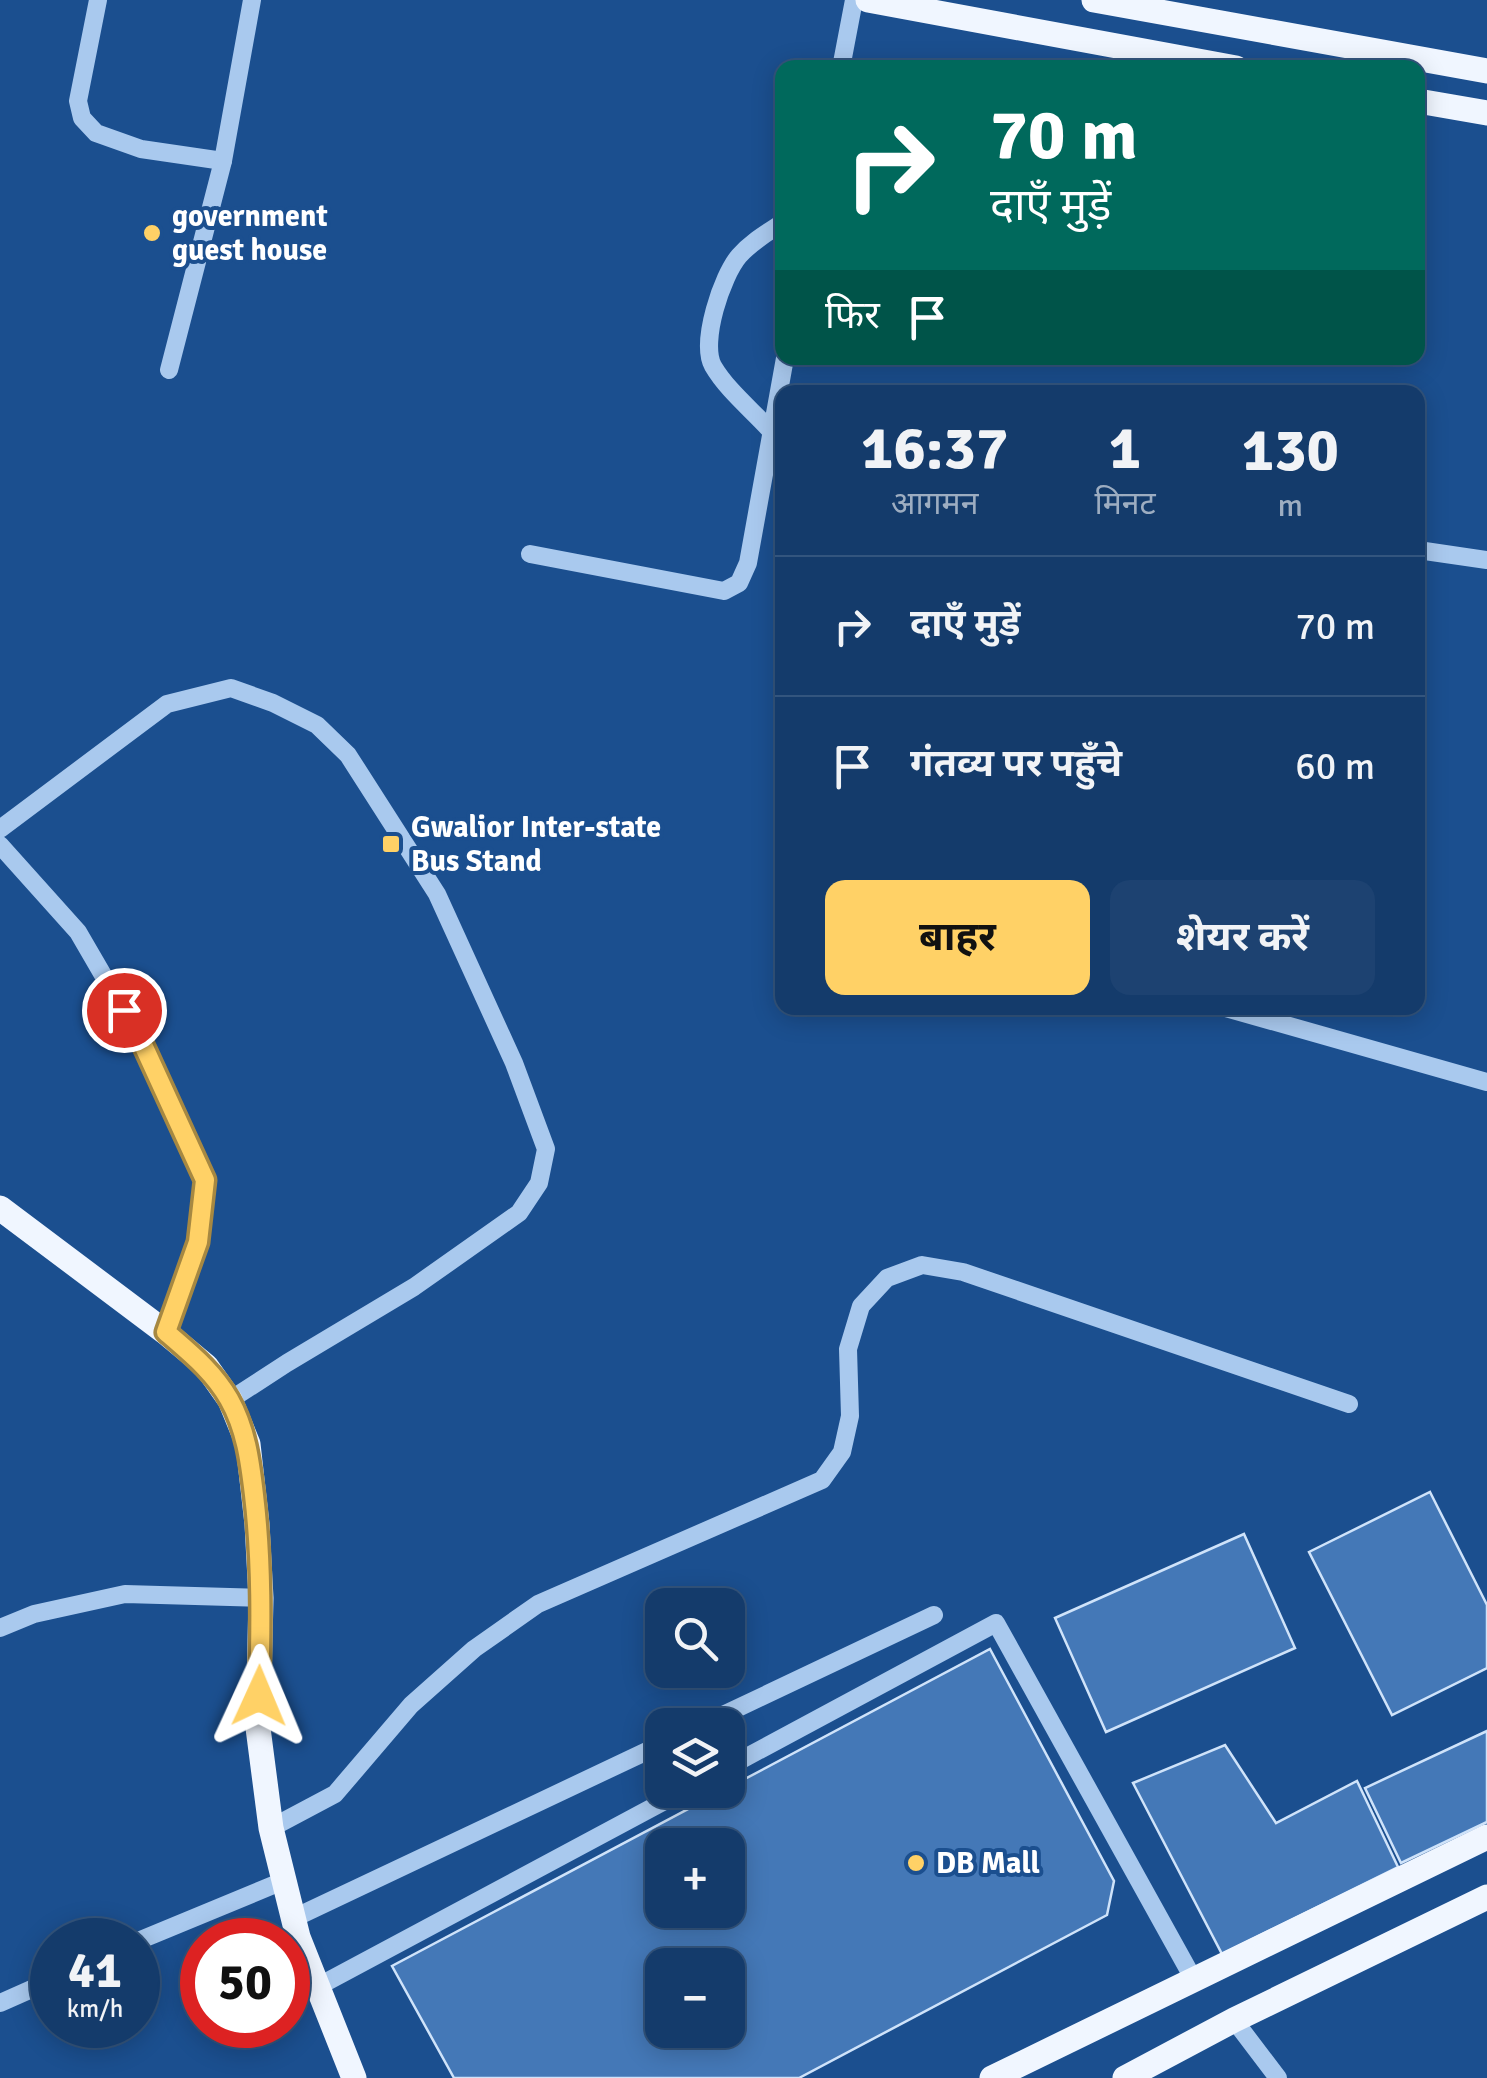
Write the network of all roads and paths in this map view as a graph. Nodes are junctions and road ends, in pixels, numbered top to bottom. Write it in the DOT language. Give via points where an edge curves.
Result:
graph roads {
  1 [pos="98,0"];
  2 [pos="252,0"];
  3 [pos="854,0"];
  4 [pos="868,0"];
  5 [pos="1094,0"];
  6 [pos="843,60"];
  7 [pos="1193,60"];
  8 [pos="1487,71"];
  9 [pos="1425,102"];
  10 [pos="1487,114"];
  11 [pos="223,161"];
  12 [pos="775,228"];
  13 [pos="169,370"];
  14 [pos="775,406"];
  15 [pos="770,430"];
  16 [pos="1425,551"];
  17 [pos="530,554"];
  18 [pos="1487,560"];
  19 [pos="0,829"];
  20 [pos="0,845"];
  21 [pos="1251,1015"];
  22 [pos="1487,1082"];
  23 [pos="0,1208"];
  24 [pos="166,1332"];
  25 [pos="230,1400"];
  26 [pos="1350,1404"];
  27 [pos="262,1598"];
  28 [pos="934,1615"];
  29 [pos="0,1628"];
  30 [pos="738,1708"];
  31 [pos="645,1752"];
  32 [pos="745,1758"];
  33 [pos="652,1808"];
  34 [pos="271,1828"];
  35 [pos="1487,1838"];
  36 [pos="284,1881"];
  37 [pos="1487,1897"];
  38 [pos="292,1918"];
  39 [pos="294,1918"];
  40 [pos="160,1932"];
  41 [pos="310,1969"];
  42 [pos="1194,1980"];
  43 [pos="317,1988"];
  44 [pos="30,1990"];
  45 [pos="0,2003"];
  46 [pos="1234,2020"];
  47 [pos="354,2078"];
  48 [pos="992,2078"];
  49 [pos="1125,2078"];
  50 [pos="1278,2078"];
  1 -- 11 [label="street" via="78,101 82,118 96,133 141,149"];
  2 -- 11 [label="street"];
  3 -- 6 [label="street"];
  4 -- 7 [label="main road"];
  5 -- 8 [label="main road"];
  9 -- 10 [label="main road"];
  11 -- 13 [label="street"];
  12 -- 15 [label="street" via="726,275 708,336 711,362"];
  14 -- 15 [label="street"];
  15 -- 17 [label="street" via="748,563 739,583 724,591"];
  16 -- 18 [label="street"];
  19 -- 25 [label="street" via="167,704 231,688 273,702 317,725 348,756 437,894 514,1063 546,1149 539,1183 519,1213 414,1287"];
  20 -- 24 [label="street" via="78,932 139,1036 205,1180 198,1242"];
  21 -- 22 [label="street"];
  23 -- 24 [label="main road"];
  24 -- 25 [label="main road" via="206,1366"];
  25 -- 27 [label="main road" via="248,1444"];
  26 -- 34 [label="street" via="963,1272 922,1265 887,1278 860,1306 848,1350 850,1416 842,1452 822,1480 538,1604 412,1705 335,1794"];
  27 -- 29 [label="street" via="125,1594"];
  27 -- 34 [label="main road" via="258,1728"];
  28 -- 30 [label="street"];
  31 -- 39 [label="street"];
  32 -- 42 [label="street" via="996,1623"];
  33 -- 43 [label="street"];
  34 -- 36 [label="main road"];
  35 -- 42 [label="main road"];
  36 -- 38 [label="main road"];
  36 -- 40 [label="street"];
  37 -- 46 [label="main road"];
  41 -- 43 [label="main road"];
  42 -- 48 [label="main road"];
  43 -- 47 [label="main road"];
  44 -- 45 [label="street"];
  46 -- 49 [label="main road"];
  46 -- 50 [label="street"];
}
